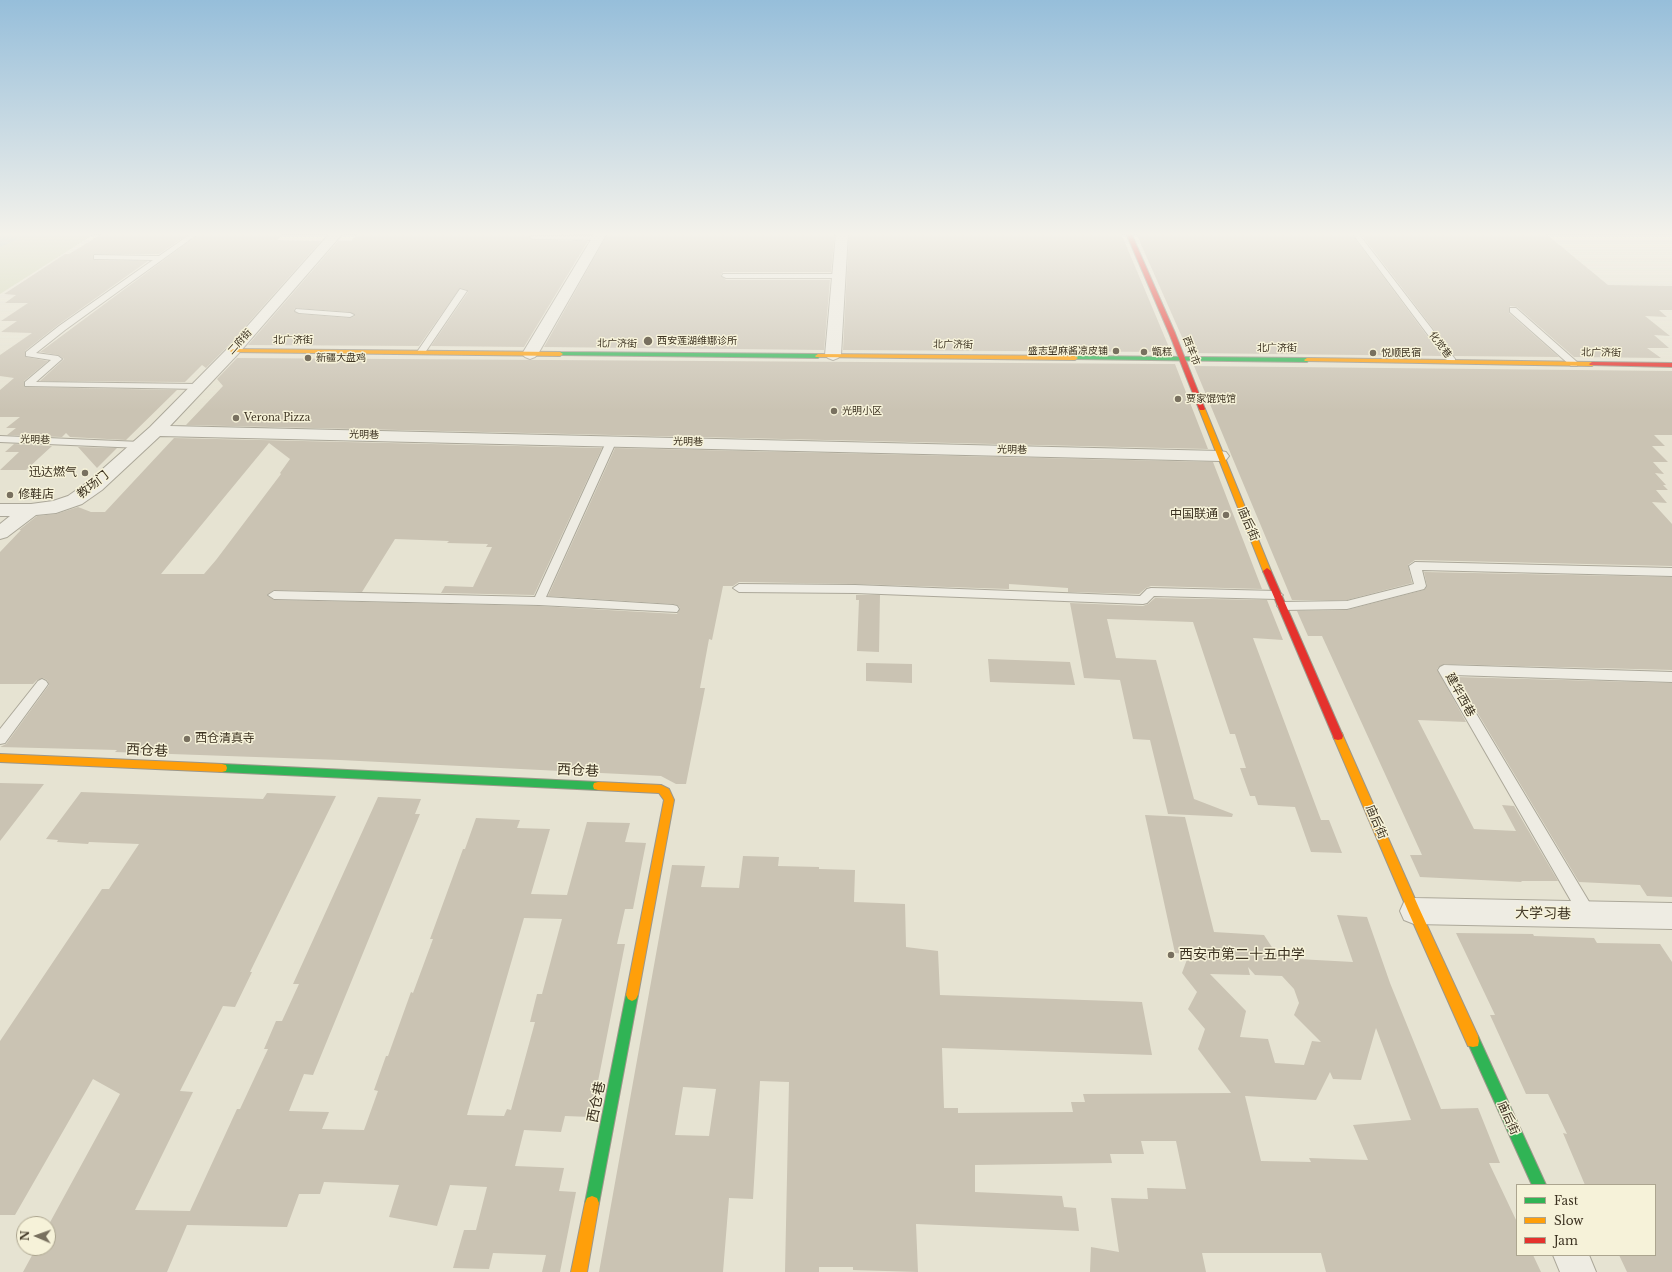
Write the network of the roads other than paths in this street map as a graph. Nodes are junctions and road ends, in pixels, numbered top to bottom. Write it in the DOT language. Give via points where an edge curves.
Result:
graph roads {
  1 [pos="111,292"];
  2 [pos="288,292"];
  3 [pos="462,292"];
  4 [pos="566,292"];
  5 [pos="837,292"];
  6 [pos="1153,292"];
  7 [pos="1400,292"];
  8 [pos="1513,310"];
  9 [pos="299,311"];
  10 [pos="350,315"];
  11 [pos="233,351"];
  12 [pos="421,352"];
  13 [pos="530,354"];
  14 [pos="833,355"];
  15 [pos="1182,359"];
  16 [pos="1452,361"];
  17 [pos="1574,364"];
  18 [pos="1672,365"];
  19 [pos="197,387"];
  20 [pos="156,431"];
  21 [pos="0,439"];
  22 [pos="612,440"];
  23 [pos="141,445"];
  24 [pos="1220,456"];
  25 [pos="0,510"];
  26 [pos="31,510"];
  27 [pos="0,533"];
  28 [pos="1672,572"];
  29 [pos="739,588"];
  30 [pos="274,595"];
  31 [pos="1277,595"];
  32 [pos="539,601"];
  33 [pos="1283,606"];
  34 [pos="673,609"];
  35 [pos="1672,677"];
  36 [pos="42,684"];
  37 [pos="0,740"];
  38 [pos="0,758"];
  39 [pos="1414,910"];
  40 [pos="1588,915"];
  41 [pos="1672,916"];
  42 [pos="1539,1184"];
  43 [pos="1571,1256"];
  44 [pos="579,1272"];
  45 [pos="1578,1272"];
  1 -- 19 [label="lane" via="29,354 58,359 28,384"];
  2 -- 11 [label="street, 二府街"];
  3 -- 12 [label="lane"];
  4 -- 13 [label="street"];
  5 -- 14 [label="street"];
  6 -- 15 [label="street, 西羊市"];
  7 -- 16 [label="lane, 化觉巷"];
  8 -- 17 [label="lane"];
  9 -- 10 [label="lane"];
  11 -- 12 [label="street, 北广济街"];
  11 -- 19 [label="street, 二府街"];
  12 -- 13 [label="street, 北广济街"];
  13 -- 14 [label="street, 北广济街"];
  14 -- 15 [label="street, 北广济街"];
  15 -- 16 [label="street, 北广济街"];
  15 -- 24 [label="street, 西羊市"];
  16 -- 17 [label="street, 北广济街"];
  17 -- 18 [label="street, 北广济街"];
  19 -- 20 [label="street, 二府街"];
  20 -- 22 [label="street, 光明巷"];
  20 -- 23 [label="street, 教场门"];
  21 -- 23 [label="lane, 光明巷"];
  22 -- 24 [label="street, 光明巷"];
  22 -- 32 [label="lane"];
  23 -- 26 [label="street, 教场门" via="85,494 56,507"];
  24 -- 31 [label="street, 庙后街"];
  25 -- 26 [label="street"];
  26 -- 27 [label="street, 教场门"];
  28 -- 33 [label="lane" via="1415,566 1420,586 1347,605"];
  29 -- 31 [label="lane" via="855,589 1143,600 1151,592"];
  30 -- 32 [label="lane"];
  31 -- 33 [label="street, 庙后街"];
  32 -- 34 [label="lane"];
  33 -- 39 [label="street, 庙后街"];
  35 -- 40 [label="lane, 建华西巷" via="1444,670"];
  36 -- 37 [label="lane"];
  38 -- 44 [label="street, 西仓巷" via="661,789 665,792 669,800 668,806"];
  39 -- 40 [label="street, 大学习巷"];
  39 -- 42 [label="street, 庙后街"];
  40 -- 41 [label="street, 大学习巷"];
  43 -- 45 [label="street"];
}
